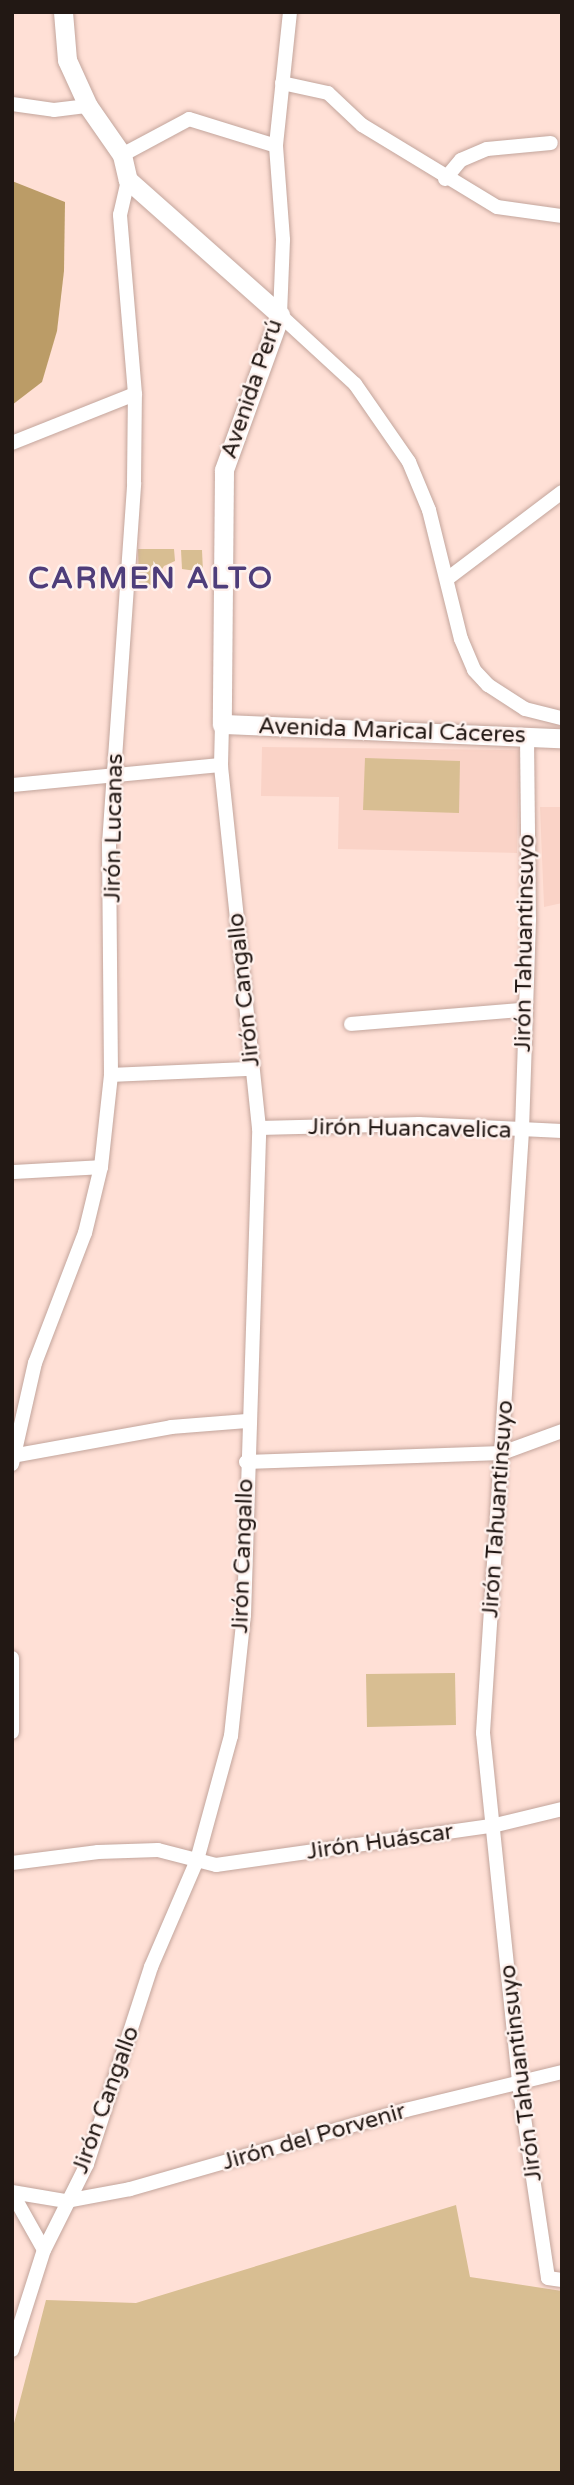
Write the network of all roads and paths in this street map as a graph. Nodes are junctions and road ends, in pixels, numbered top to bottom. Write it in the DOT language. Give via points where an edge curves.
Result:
graph roads {
  1 [pos="63,12"];
  2 [pos="290,12"];
  3 [pos="282,83"];
  4 [pos="12,104"];
  5 [pos="88,106"];
  6 [pos="551,143"];
  7 [pos="276,146"];
  8 [pos="122,155"];
  9 [pos="445,179"];
  10 [pos="128,180"];
  11 [pos="562,216"];
  12 [pos="280,315"];
  13 [pos="135,394"];
  14 [pos="12,443"];
  15 [pos="562,492"];
  16 [pos="447,579"];
  17 [pos="562,718"];
  18 [pos="222,724"];
  19 [pos="527,737"];
  20 [pos="562,738"];
  21 [pos="221,765"];
  22 [pos="113,774"];
  23 [pos="12,785"];
  24 [pos="523,1010"];
  25 [pos="351,1024"];
  26 [pos="251,1069"];
  27 [pos="111,1075"];
  28 [pos="259,1128"];
  29 [pos="522,1131"];
  30 [pos="562,1131"];
  31 [pos="102,1167"];
  32 [pos="12,1172"];
  33 [pos="247,1421"];
  34 [pos="562,1431"];
  35 [pos="502,1453"];
  36 [pos="13,1456"];
  37 [pos="246,1462"];
  38 [pos="12,1464"];
  39 [pos="12,1658"];
  40 [pos="12,1732"];
  41 [pos="562,1809"];
  42 [pos="495,1825"];
  43 [pos="197,1860"];
  44 [pos="12,1863"];
  45 [pos="562,2072"];
  46 [pos="519,2084"];
  47 [pos="12,2193"];
  48 [pos="66,2201"];
  49 [pos="44,2250"];
  50 [pos="555,2279"];
  51 [pos="12,2350"];
  1 -- 5 [label="street" via="67,60"];
  2 -- 3 [label="street, Avenida Perú"];
  3 -- 7 [label="street, Avenida Perú"];
  3 -- 9 [label="street" via="328,93 362,125"];
  4 -- 5 [label="street" via="54,110"];
  5 -- 8 [label="street"];
  6 -- 9 [label="street" via="487,149 461,160"];
  7 -- 8 [label="street" via="190,119 169,126"];
  7 -- 12 [label="street, Avenida Perú" via="283,240"];
  8 -- 10 [label="street"];
  9 -- 11 [label="street" via="497,206"];
  10 -- 12 [label="street"];
  10 -- 13 [label="street, Jirón Lucanas" via="120,215"];
  12 -- 16 [label="street" via="355,384 409,462 429,510"];
  12 -- 18 [label="street, Avenida Perú" via="224,470"];
  13 -- 14 [label="street"];
  13 -- 22 [label="street, Jirón Lucanas" via="127,625"];
  15 -- 16 [label="street"];
  16 -- 17 [label="street" via="461,639 474,670 524,709"];
  18 -- 19 [label="street, Avenida Marical Cáceres"];
  18 -- 21 [label="street, Jirón Cangallo"];
  19 -- 20 [label="street, Avenida Marical Cáceres"];
  19 -- 24 [label="street, Jirón Tahuantinsuyo" via="529,919"];
  21 -- 22 [label="street"];
  21 -- 26 [label="street, Jirón Cangallo"];
  22 -- 23 [label="street"];
  22 -- 27 [label="street, Jirón Lucanas"];
  24 -- 25 [label="street"];
  24 -- 29 [label="street, Jirón Tahuantinsuyo"];
  26 -- 27 [label="street"];
  26 -- 28 [label="street, Jirón Cangallo"];
  27 -- 31 [label="street, Jirón Lucanas"];
  28 -- 29 [label="street, Jirón Huancavelica" via="419,1124"];
  28 -- 33 [label="street, Jirón Cangallo"];
  29 -- 30 [label="street, Jirón Huancavelica"];
  29 -- 35 [label="street, Jirón Tahuantinsuyo"];
  31 -- 32 [label="street"];
  31 -- 36 [label="street, Jirón Lucanas" via="85,1233 35,1363"];
  33 -- 36 [label="street" via="171,1427"];
  33 -- 37 [label="street, Jirón Cangallo"];
  34 -- 35 [label="street"];
  35 -- 37 [label="street"];
  35 -- 42 [label="street, Jirón Tahuantinsuyo" via="483,1733"];
  36 -- 38 [label="street, Jirón Lucanas"];
  37 -- 43 [label="street, Jirón Cangallo" via="244,1615 231,1735"];
  39 -- 40 [label="street"];
  41 -- 42 [label="street, Jirón Huáscar"];
  42 -- 43 [label="street, Jirón Huáscar" via="216,1865"];
  42 -- 46 [label="street, Jirón Tahuantinsuyo"];
  43 -- 44 [label="street, Jirón Huáscar" via="146,1851"];
  43 -- 48 [label="street, Jirón Cangallo" via="151,1968 87,2164"];
  45 -- 46 [label="street, Jirón del Porvenir"];
  46 -- 48 [label="street, Jirón del Porvenir" via="406,2110 131,2189"];
  46 -- 50 [label="street, Jirón Tahuantinsuyo"];
  47 -- 48 [label="street, Jirón del Porvenir"];
  47 -- 49 [label="street"];
  48 -- 49 [label="street, Jirón Cangallo"];
  49 -- 51 [label="street, Jirón Cangallo"];
}
